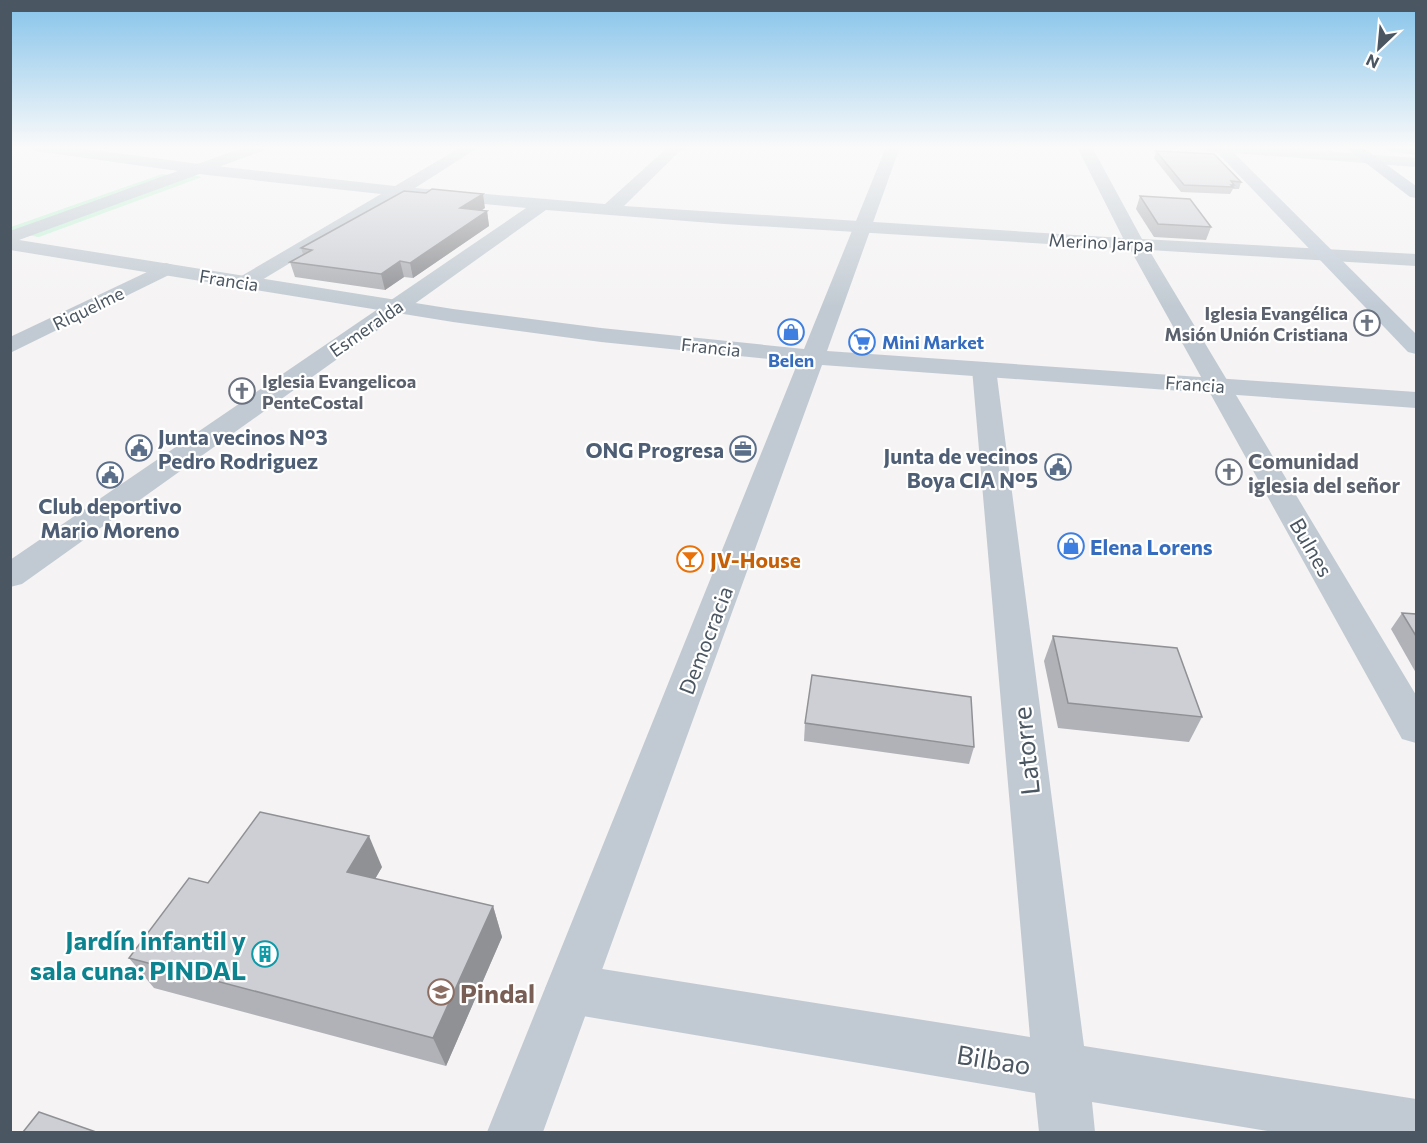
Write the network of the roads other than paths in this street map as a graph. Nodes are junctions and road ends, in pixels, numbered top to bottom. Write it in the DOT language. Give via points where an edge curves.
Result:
graph roads {
  1 [pos="113,200"];
  2 [pos="383,200"];
  3 [pos="514,200"];
  4 [pos="619,200"];
  5 [pos="872,200"];
  6 [pos="1113,200"];
  7 [pos="1269,200"];
  8 [pos="543,203"];
  9 [pos="610,209"];
  10 [pos="861,230"];
  11 [pos="10,237"];
  12 [pos="10,244"];
  13 [pos="1136,244"];
  14 [pos="1325,254"];
  15 [pos="1416,260"];
  16 [pos="166,270"];
  17 [pos="245,282"];
  18 [pos="397,306"];
  19 [pos="10,346"];
  20 [pos="1416,348"];
  21 [pos="814,357"];
  22 [pos="984,369"];
  23 [pos="1220,386"];
  24 [pos="1416,400"];
  25 [pos="10,576"];
  26 [pos="1416,728"];
  27 [pos="571,989"];
  28 [pos="1060,1070"];
  29 [pos="1416,1128"];
  30 [pos="515,1132"];
  31 [pos="1067,1132"];
  1 -- 11 [label="street"];
  2 -- 17 [label="street"];
  3 -- 8 [label="street, Merino Jarpa"];
  4 -- 9 [label="street"];
  5 -- 10 [label="street, Democracia"];
  6 -- 13 [label="street, Bulnes"];
  7 -- 14 [label="main road"];
  8 -- 9 [label="street, Merino Jarpa"];
  8 -- 18 [label="street, Esmeralda"];
  9 -- 10 [label="street, Merino Jarpa"];
  10 -- 13 [label="street, Merino Jarpa"];
  10 -- 21 [label="street, Democracia"];
  12 -- 16 [label="street, Francia"];
  13 -- 14 [label="street, Merino Jarpa"];
  13 -- 23 [label="street, Bulnes"];
  14 -- 15 [label="street, Merino Jarpa"];
  14 -- 20 [label="main road"];
  16 -- 17 [label="street, Francia"];
  16 -- 19 [label="street, Riquelme"];
  17 -- 18 [label="street, Francia"];
  18 -- 21 [label="street, Francia" via="599,335"];
  18 -- 25 [label="street, Esmeralda"];
  21 -- 22 [label="street, Francia"];
  21 -- 27 [label="street, Democracia"];
  22 -- 23 [label="street, Francia"];
  22 -- 28 [label="street, Latorre"];
  23 -- 24 [label="street, Francia"];
  23 -- 26 [label="street, Bulnes"];
  27 -- 28 [label="street, Bilbao"];
  27 -- 30 [label="street, Democracia"];
  28 -- 29 [label="street, Bilbao"];
  28 -- 31 [label="street, Latorre"];
}
